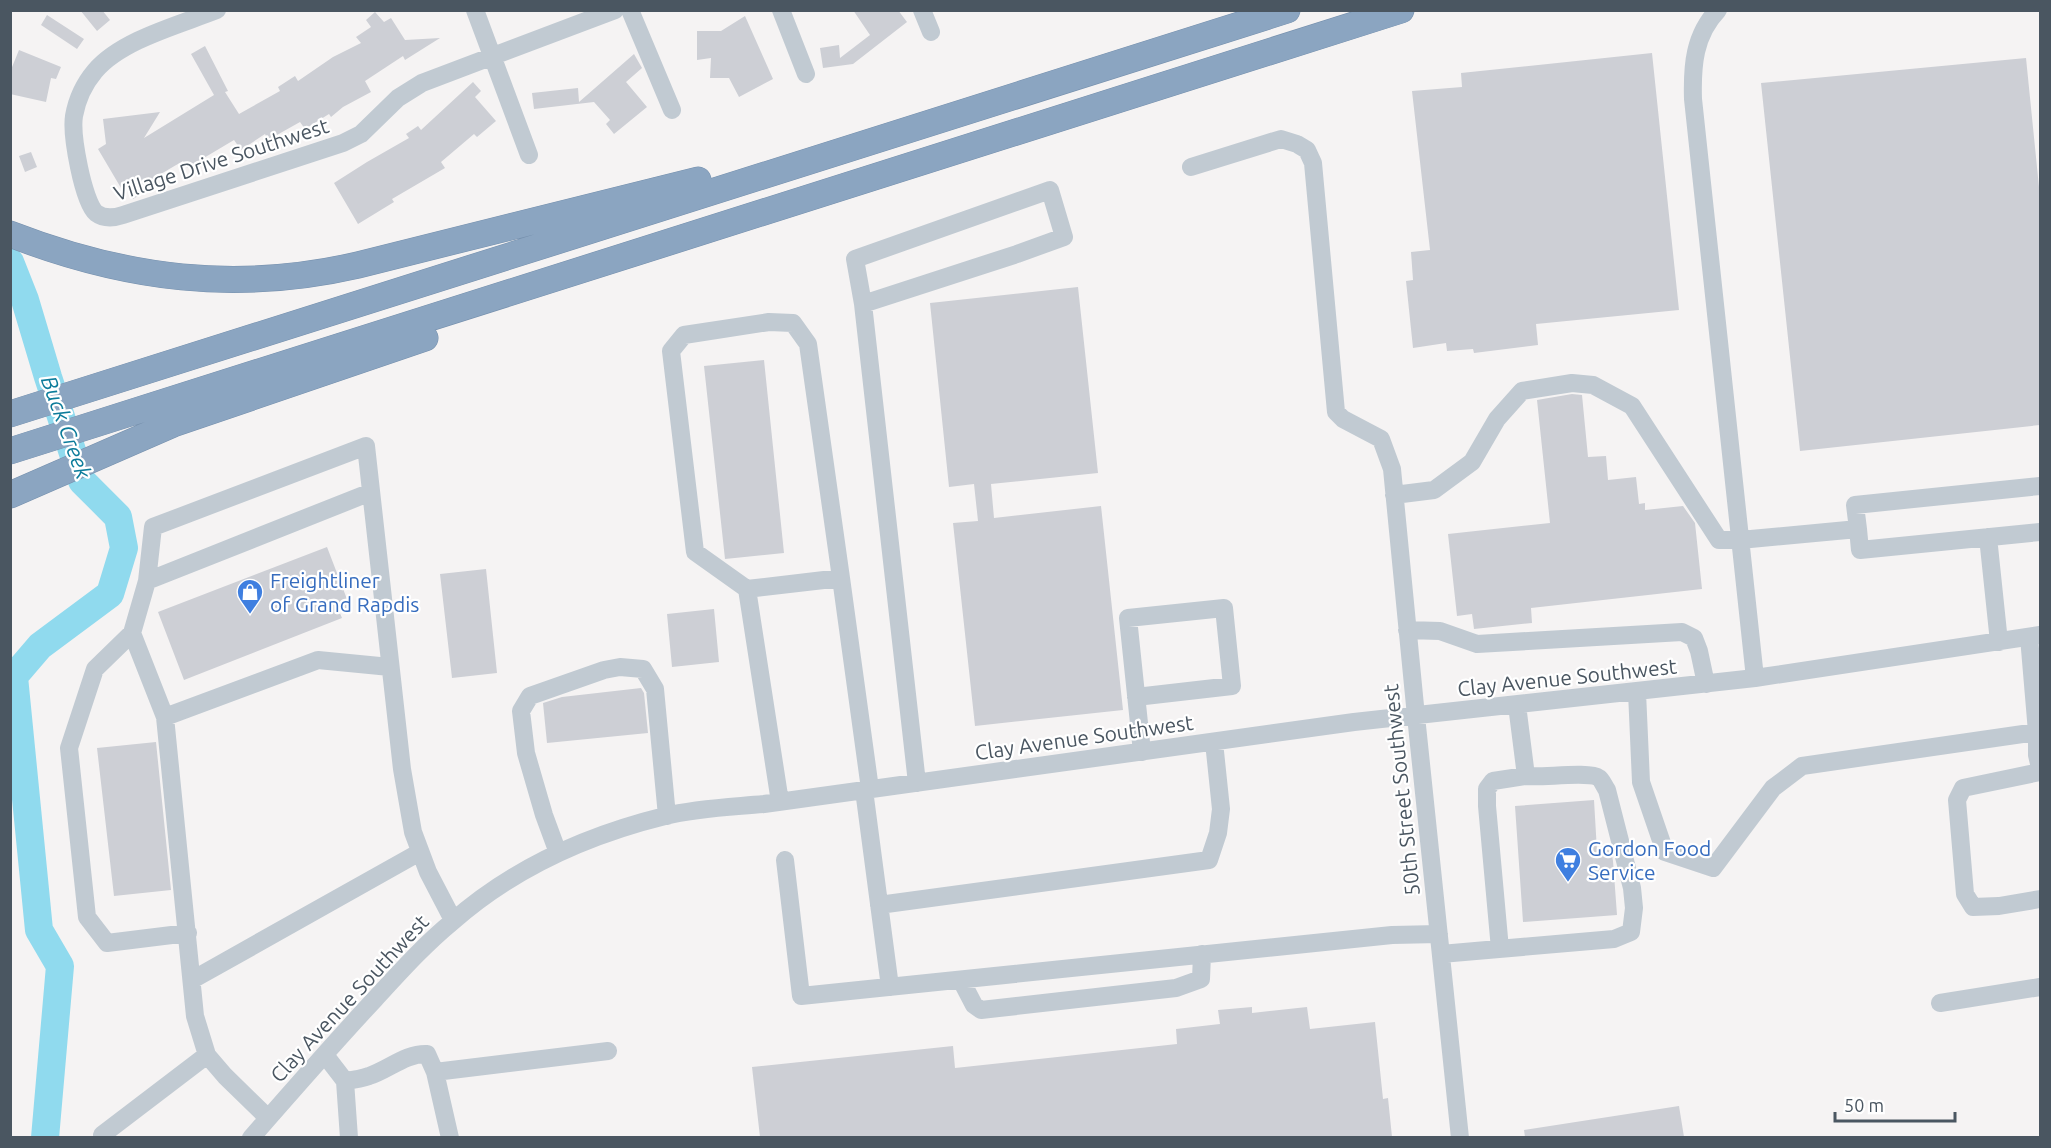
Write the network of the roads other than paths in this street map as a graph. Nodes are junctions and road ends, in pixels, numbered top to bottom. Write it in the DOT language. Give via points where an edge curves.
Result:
graph roads {
  1 [pos="217,10"];
  2 [pos="475,10"];
  3 [pos="615,10"];
  4 [pos="630,10"];
  5 [pos="781,10"];
  6 [pos="922,10"];
  7 [pos="1287,10"];
  8 [pos="1401,10"];
  9 [pos="1718,10"];
  10 [pos="931,32"];
  11 [pos="493,56"];
  12 [pos="806,74"];
  13 [pos="672,110"];
  14 [pos="920,126"];
  15 [pos="529,155"];
  16 [pos="1191,167"];
  17 [pos="705,232"];
  18 [pos="14,235"];
  19 [pos="863,304"];
  20 [pos="22,410"];
  21 [pos="10,450"];
  22 [pos="2040,486"];
  23 [pos="371,492"];
  24 [pos="10,495"];
  25 [pos="1394,495"];
  26 [pos="1858,529"];
  27 [pos="2040,532"];
  28 [pos="1989,537"];
  29 [pos="1740,540"];
  30 [pos="841,578"];
  31 [pos="147,581"];
  32 [pos="747,589"];
  33 [pos="1407,630"];
  34 [pos="132,633"];
  35 [pos="2035,636"];
  36 [pos="1999,642"];
  37 [pos="390,667"];
  38 [pos="1755,678"];
  39 [pos="1706,684"];
  40 [pos="1637,692"];
  41 [pos="1136,697"];
  42 [pos="1517,705"];
  43 [pos="1416,716"];
  44 [pos="165,717"];
  45 [pos="2039,731"];
  46 [pos="1214,742"];
  47 [pos="1142,752"];
  48 [pos="2040,770"];
  49 [pos="1526,776"];
  50 [pos="917,783"];
  51 [pos="867,790"];
  52 [pos="780,802"];
  53 [pos="668,816"];
  54 [pos="420,852"];
  55 [pos="558,853"];
  56 [pos="785,860"];
  57 [pos="2040,899"];
  58 [pos="879,905"];
  59 [pos="453,920"];
  60 [pos="188,933"];
  61 [pos="1439,934"];
  62 [pos="1500,949"];
  63 [pos="1202,954"];
  64 [pos="1441,954"];
  65 [pos="192,980"];
  66 [pos="961,980"];
  67 [pos="890,987"];
  68 [pos="2040,987"];
  69 [pos="1941,1003"];
  70 [pos="608,1051"];
  71 [pos="207,1055"];
  72 [pos="325,1055"];
  73 [pos="435,1072"];
  74 [pos="345,1081"];
  75 [pos="268,1118"];
  76 [pos="102,1135"];
  77 [pos="251,1137"];
  78 [pos="349,1137"];
  79 [pos="450,1137"];
  80 [pos="1460,1137"];
  1 -- 11 [label="street, Village Drive Southwest" via="121,49 103,62 83,88 73,119 74,147 90,201 102,216 123,215 343,143 368,128 409,90"];
  2 -- 11 [label="street"];
  3 -- 11 [label="street, Village Drive Southwest"];
  4 -- 13 [label="street"];
  5 -- 12 [label="street"];
  6 -- 10 [label="street"];
  7 -- 14 [label="highway"];
  8 -- 17 [label="highway"];
  9 -- 29 [label="street" via="1708,20 1698,42 1693,84"];
  11 -- 15 [label="street"];
  14 -- 18 [label="highway" via="296,277 260,280 159,275 96,262"];
  14 -- 20 [label="highway"];
  16 -- 25 [label="street, 50th Street Southwest" via="1281,140 1307,150 1313,163 1336,412 1381,439 1392,469"];
  17 -- 21 [label="highway"];
  17 -- 24 [label="highway" via="481,319 173,424"];
  19 -- 19 [label="street" via="1064,237 1050,190 855,260"];
  19 -- 50 [label="street"];
  22 -- 26 [label="street" via="1856,505"];
  23 -- 31 [label="street"];
  23 -- 31 [label="street" via="366,446 153,527"];
  23 -- 37 [label="street"];
  25 -- 29 [label="street" via="1434,490 1472,462 1497,419 1522,391 1572,383 1593,385 1632,406 1719,540"];
  25 -- 33 [label="street, 50th Street Southwest"];
  26 -- 28 [label="street" via="1860,550"];
  26 -- 29 [label="street"];
  27 -- 28 [label="street"];
  28 -- 36 [label="street"];
  29 -- 38 [label="street"];
  30 -- 32 [label="street"];
  30 -- 32 [label="street" via="808,344 793,323 769,322 684,335 671,351 695,552"];
  30 -- 51 [label="street"];
  31 -- 34 [label="street"];
  32 -- 52 [label="street"];
  33 -- 39 [label="street" via="1440,631 1477,644 1682,632 1694,638"];
  33 -- 43 [label="street, 50th Street Southwest"];
  34 -- 44 [label="street"];
  34 -- 60 [label="street" via="95,669 69,748 87,917 107,943"];
  35 -- 36 [label="street, Clay Avenue Southwest"];
  35 -- 45 [label="street"];
  36 -- 38 [label="street, Clay Avenue Southwest"];
  37 -- 44 [label="street" via="318,660"];
  37 -- 54 [label="street" via="402,769"];
  38 -- 39 [label="street, Clay Avenue Southwest"];
  39 -- 40 [label="street, Clay Avenue Southwest"];
  40 -- 42 [label="street, Clay Avenue Southwest"];
  40 -- 45 [label="street" via="1641,782 1665,852 1713,868 1773,788 1802,766"];
  41 -- 41 [label="street" via="1128,618 1224,608 1232,686"];
  41 -- 47 [label="street"];
  42 -- 43 [label="street, Clay Avenue Southwest"];
  42 -- 49 [label="street"];
  43 -- 46 [label="street, Clay Avenue Southwest"];
  43 -- 61 [label="street, 50th Street Southwest"];
  44 -- 60 [label="street"];
  45 -- 48 [label="street"];
  46 -- 47 [label="street, Clay Avenue Southwest"];
  46 -- 58 [label="street" via="1221,808 1209,860"];
  47 -- 50 [label="street, Clay Avenue Southwest"];
  48 -- 57 [label="street" via="1963,788 1957,800 1965,894 1973,907"];
  49 -- 62 [label="street" via="1493,781 1487,789"];
  49 -- 62 [label="street" via="1589,774 1599,778 1607,790 1632,888 1631,932 1614,939"];
  50 -- 51 [label="street, Clay Avenue Southwest"];
  51 -- 52 [label="street, Clay Avenue Southwest"];
  51 -- 58 [label="street"];
  52 -- 53 [label="street, Clay Avenue Southwest"];
  53 -- 55 [label="street, Clay Avenue Southwest" via="628,826"];
  53 -- 55 [label="street" via="655,689 643,669 604,670 530,696 521,711 526,753"];
  54 -- 59 [label="street"];
  54 -- 65 [label="street"];
  55 -- 59 [label="street, Clay Avenue Southwest"];
  56 -- 67 [label="street" via="801,996"];
  58 -- 67 [label="street"];
  59 -- 72 [label="street, Clay Avenue Southwest"];
  60 -- 65 [label="street"];
  61 -- 63 [label="street"];
  61 -- 64 [label="street, 50th Street Southwest"];
  62 -- 64 [label="street"];
  63 -- 66 [label="street"];
  63 -- 66 [label="street" via="1201,979 1176,988 981,1010 974,1005"];
  64 -- 80 [label="street, 50th Street Southwest"];
  65 -- 71 [label="street" via="195,1016"];
  66 -- 67 [label="street"];
  68 -- 69 [label="street"];
  70 -- 73 [label="street"];
  71 -- 75 [label="street"];
  71 -- 76 [label="street"];
  72 -- 74 [label="street"];
  72 -- 75 [label="street, Clay Avenue Southwest"];
  73 -- 74 [label="street" via="427,1054 421,1054 370,1076"];
  73 -- 79 [label="street"];
  74 -- 78 [label="street"];
  75 -- 77 [label="street, Clay Avenue Southwest"];
}
